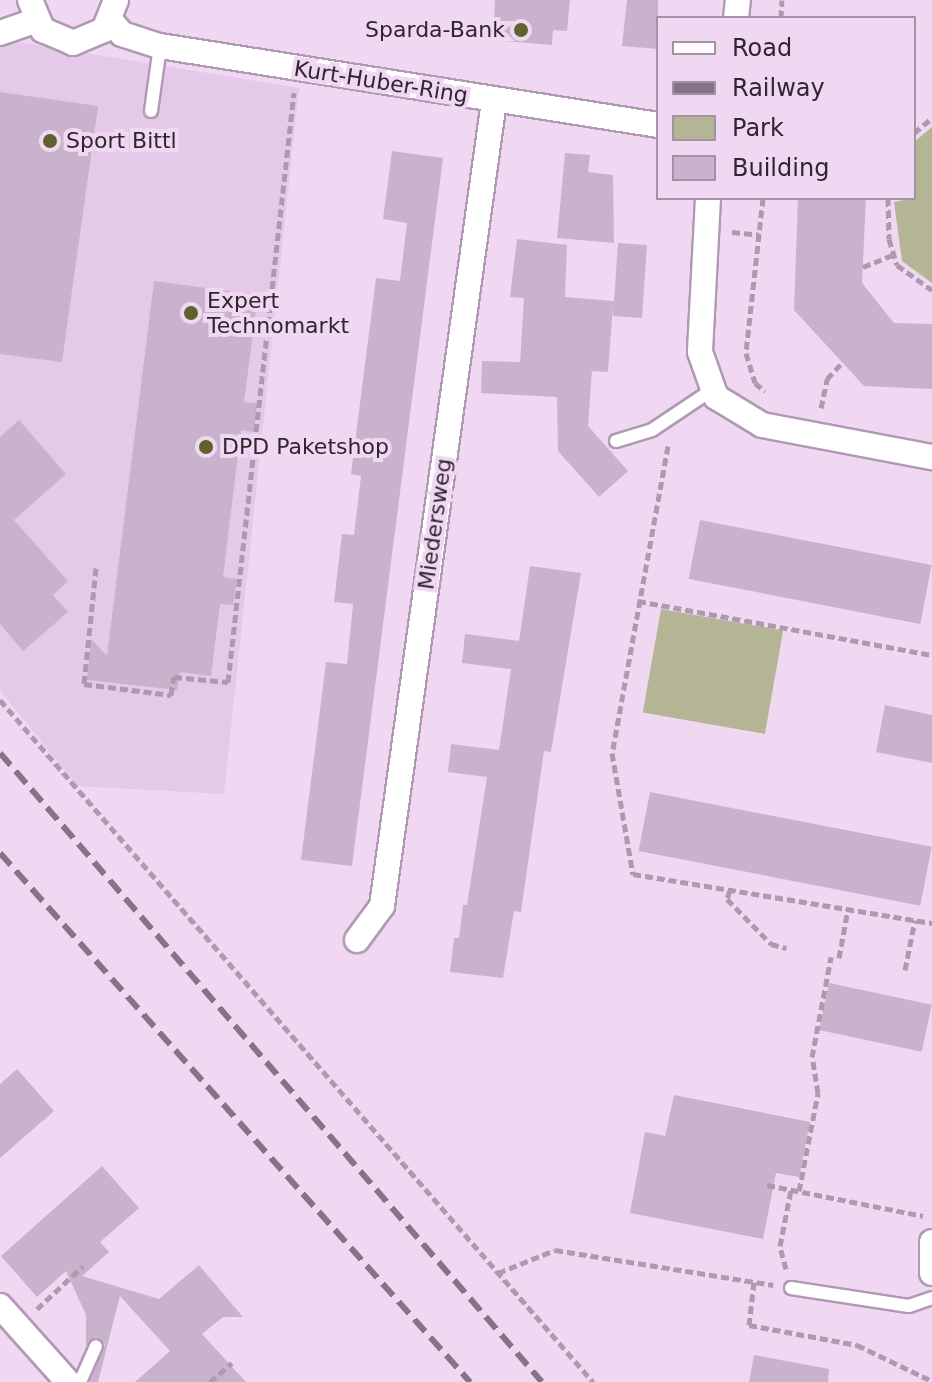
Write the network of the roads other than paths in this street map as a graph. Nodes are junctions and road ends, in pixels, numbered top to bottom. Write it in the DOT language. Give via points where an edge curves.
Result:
graph roads {
  1 [pos="33,10"];
  2 [pos="114,10"];
  3 [pos="0,33"];
  4 [pos="160,46"];
  5 [pos="494,101"];
  6 [pos="151,111"];
  7 [pos="656,125"];
  8 [pos="708,200"];
  9 [pos="712,390"];
  10 [pos="616,441"];
  11 [pos="932,457"];
  12 [pos="357,940"];
  13 [pos="932,1242"];
  14 [pos="932,1273"];
  15 [pos="791,1288"];
  16 [pos="932,1298"];
  17 [pos="0,1306"];
  18 [pos="96,1346"];
  19 [pos="68,1382"];
  20 [pos="80,1382"];
  1 -- 2 [label="street" via="52,37 73,43 95,37"];
  1 -- 3 [label="street"];
  2 -- 4 [label="street, Kurt-Huber-Ring" via="122,34"];
  4 -- 5 [label="street, Kurt-Huber-Ring"];
  4 -- 6 [label="lane"];
  5 -- 7 [label="street, Kurt-Huber-Ring"];
  5 -- 12 [label="street, Miedersweg" via="382,906"];
  8 -- 9 [label="street" via="700,352"];
  9 -- 10 [label="lane" via="673,417"];
  9 -- 11 [label="street" via="732,410 762,425"];
  13 -- 14 [label="street"];
  15 -- 16 [label="lane" via="909,1306"];
  17 -- 19 [label="street"];
  18 -- 20 [label="lane"];
}
